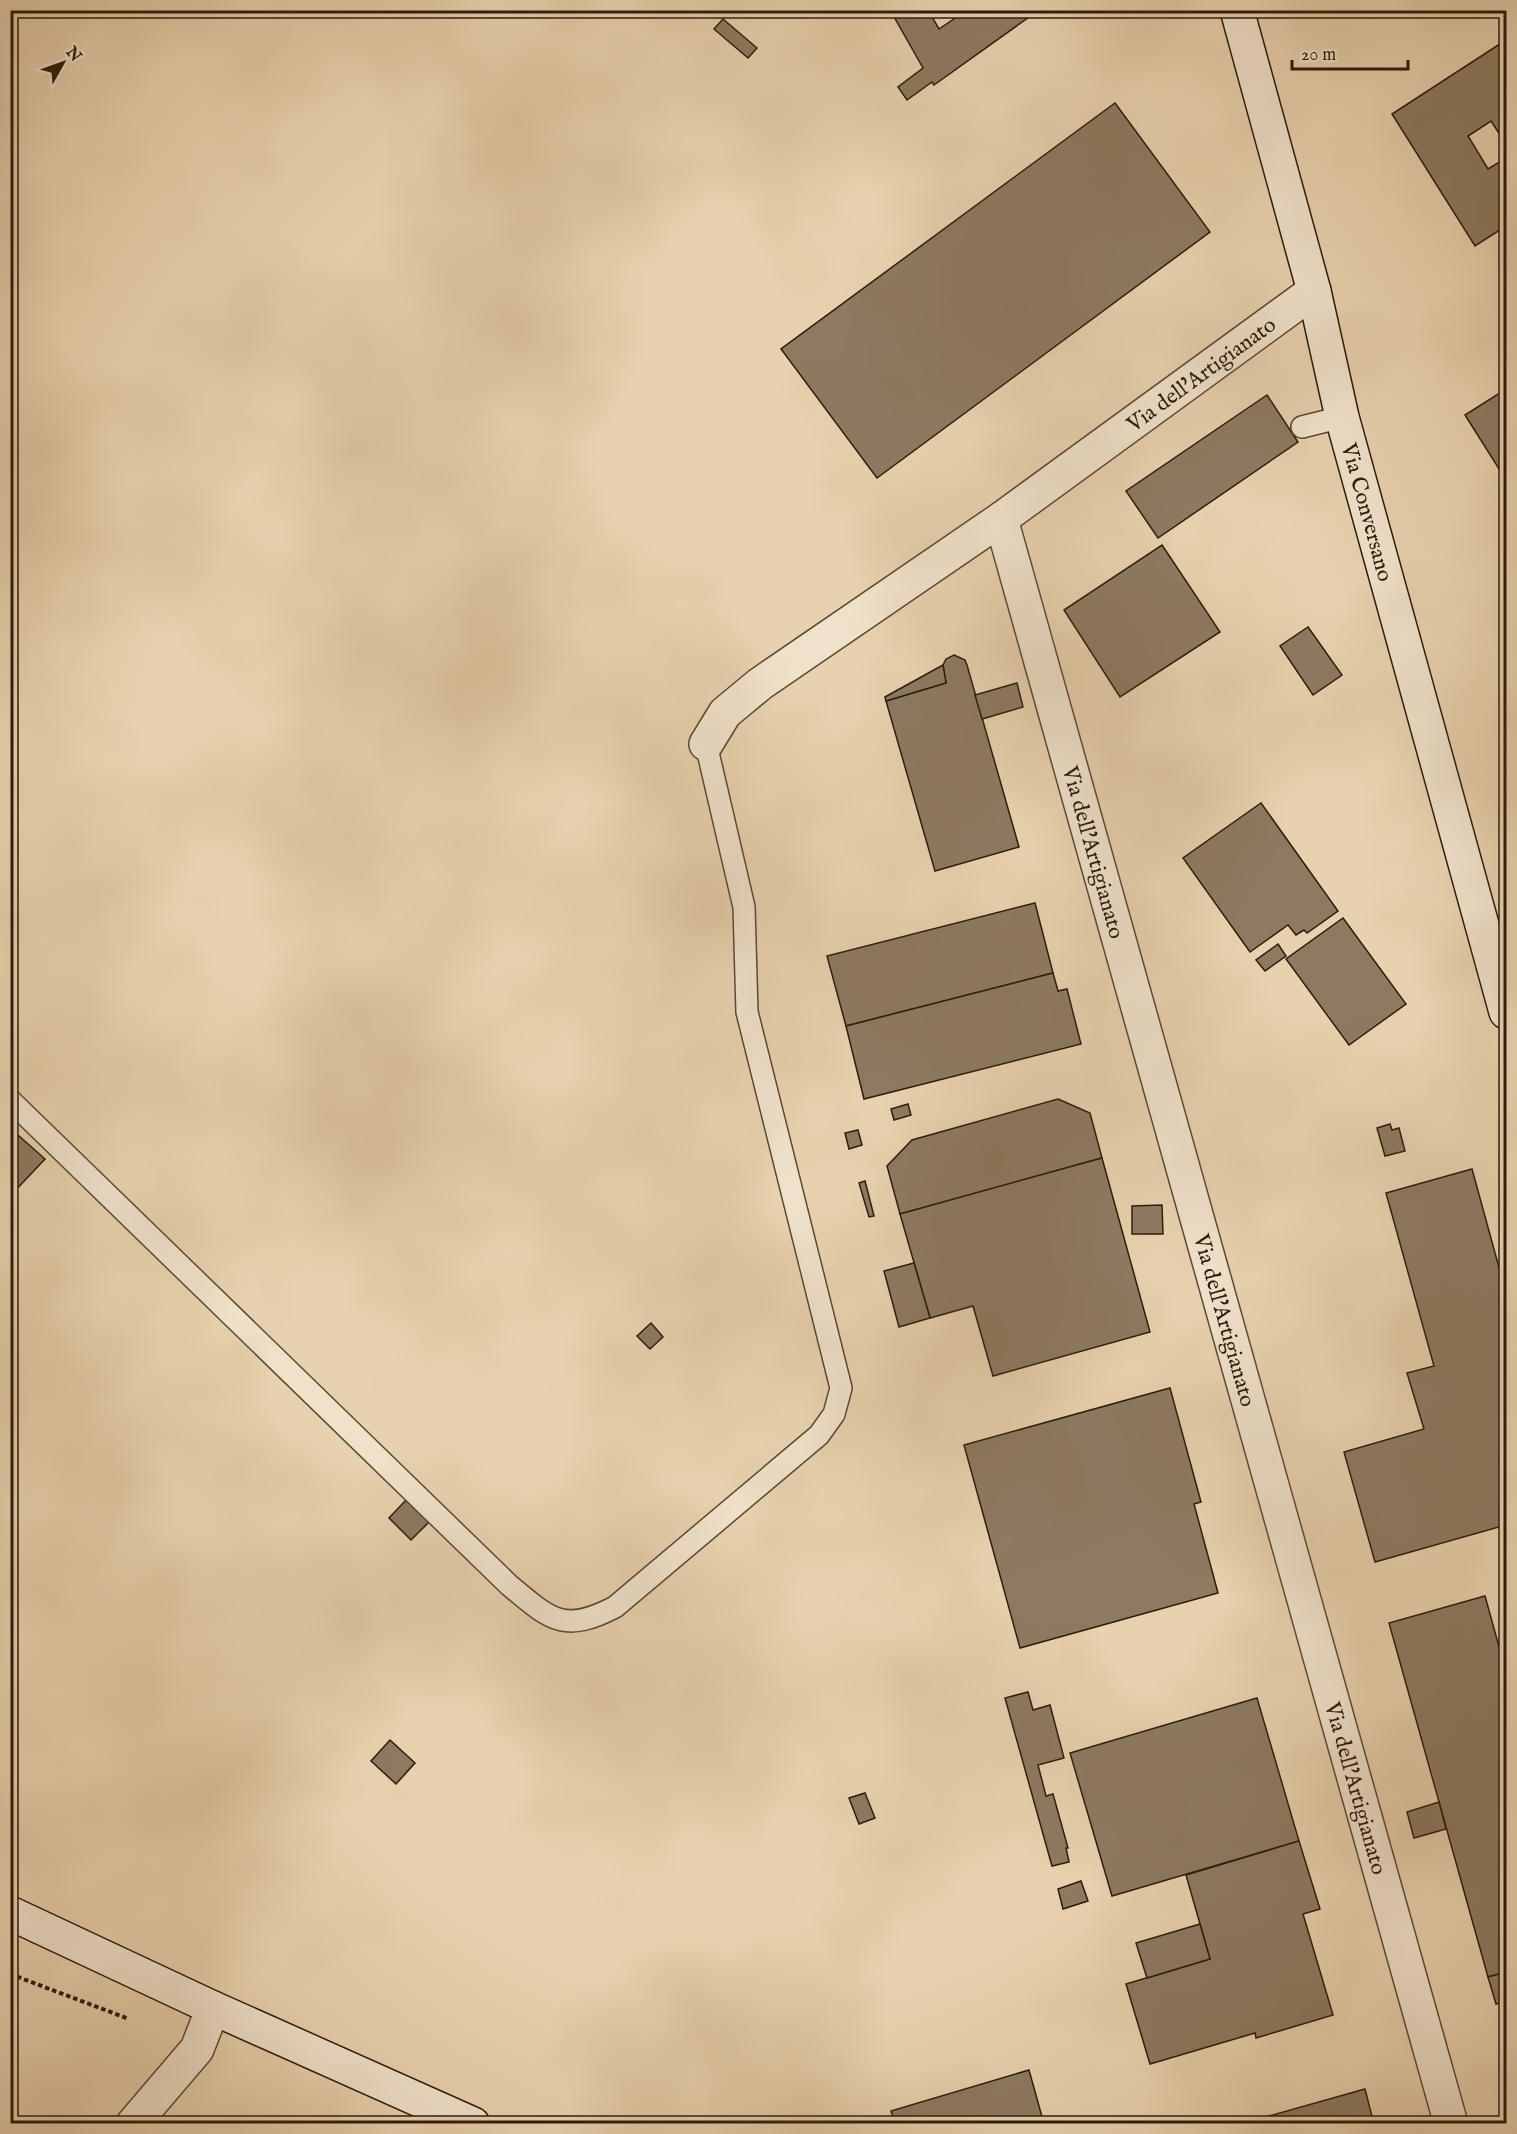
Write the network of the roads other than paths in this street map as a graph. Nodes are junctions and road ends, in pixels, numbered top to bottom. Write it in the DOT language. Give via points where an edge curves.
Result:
graph roads {
  1 [pos="1237,10"];
  2 [pos="1314,291"];
  3 [pos="1342,417"];
  4 [pos="1302,427"];
  5 [pos="1001,519"];
  6 [pos="706,744"];
  7 [pos="1506,1012"];
  8 [pos="10,1100"];
  9 [pos="10,1913"];
  10 [pos="213,2008"];
  11 [pos="133,2124"];
  12 [pos="473,2124"];
  13 [pos="1451,2124"];
  1 -- 2 [label="street, Via Conversano"];
  2 -- 3 [label="street, Via Conversano"];
  2 -- 5 [label="street, Via dell'Artigianato"];
  3 -- 4 [label="lane"];
  3 -- 7 [label="street, Via Conversano"];
  5 -- 6 [label="street, Via dell'Artigianato" via="760,684 725,713"];
  5 -- 13 [label="street, Via dell'Artigianato"];
  6 -- 8 [label="lane" via="744,907 747,1012 842,1388 834,1414 819,1435 615,1607 593,1618 568,1622 547,1617 509,1585"];
  9 -- 10 [label="street"];
  10 -- 11 [label="street" via="197,2049"];
  10 -- 12 [label="street"];
}
